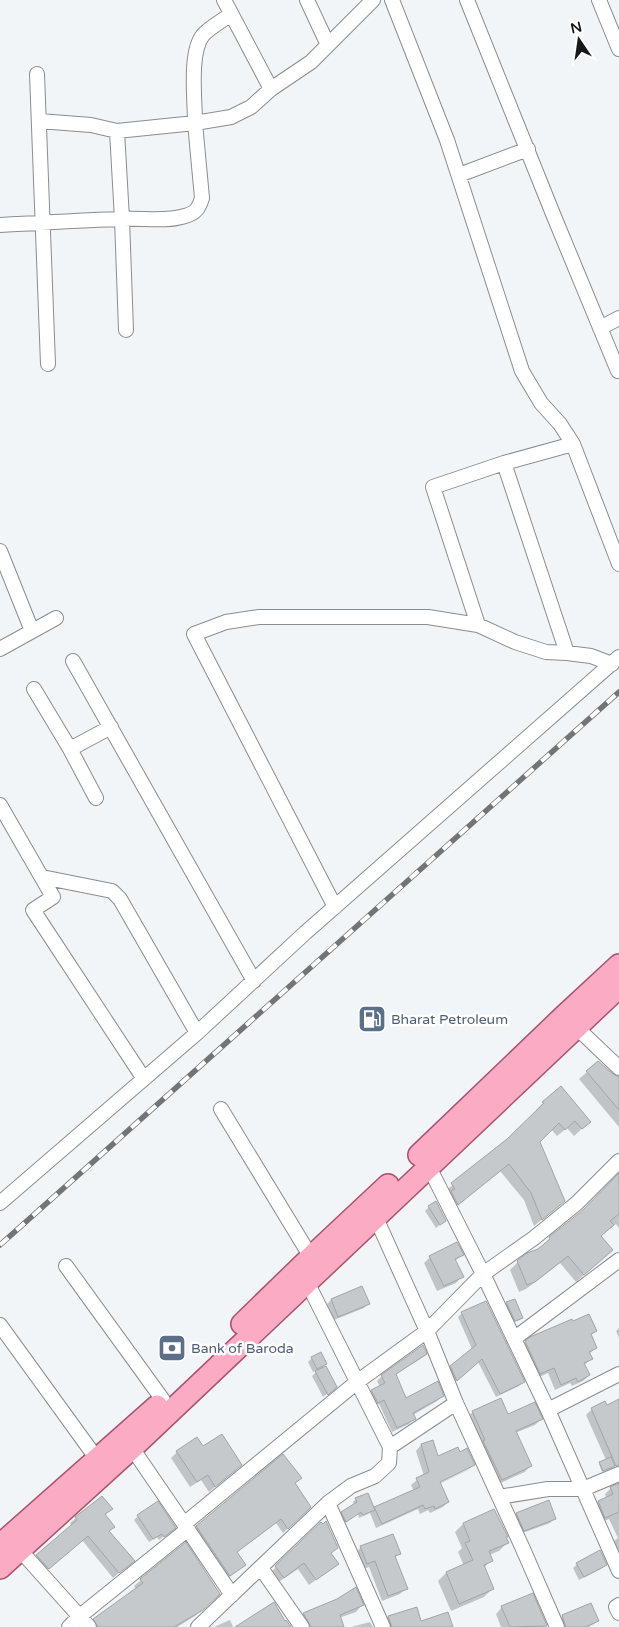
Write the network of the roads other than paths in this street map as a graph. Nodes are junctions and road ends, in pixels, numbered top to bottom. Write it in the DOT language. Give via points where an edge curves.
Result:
graph roads {
  1 [pos="224,0"];
  2 [pos="307,0"];
  3 [pos="373,0"];
  4 [pos="392,0"];
  5 [pos="467,0"];
  6 [pos="599,0"];
  7 [pos="231,14"];
  8 [pos="328,45"];
  9 [pos="619,49"];
  10 [pos="37,74"];
  11 [pos="271,89"];
  12 [pos="39,121"];
  13 [pos="195,122"];
  14 [pos="117,131"];
  15 [pos="528,149"];
  16 [pos="458,174"];
  17 [pos="122,219"];
  18 [pos="43,222"];
  19 [pos="0,225"];
  20 [pos="619,318"];
  21 [pos="600,328"];
  22 [pos="126,330"];
  23 [pos="48,364"];
  24 [pos="618,371"];
  25 [pos="573,444"];
  26 [pos="504,463"];
  27 [pos="0,551"];
  28 [pos="619,564"];
  29 [pos="56,618"];
  30 [pos="478,625"];
  31 [pos="32,631"];
  32 [pos="0,649"];
  33 [pos="567,653"];
  34 [pos="615,660"];
  35 [pos="73,661"];
  36 [pos="34,689"];
  37 [pos="110,727"];
  38 [pos="70,749"];
  39 [pos="96,798"];
  40 [pos="0,805"];
  41 [pos="42,877"];
  42 [pos="335,907"];
  43 [pos="619,965"];
  44 [pos="254,981"];
  45 [pos="619,987"];
  46 [pos="576,1027"];
  47 [pos="197,1033"];
  48 [pos="619,1068"];
  49 [pos="144,1079"];
  50 [pos="221,1109"];
  51 [pos="619,1161"];
  52 [pos="429,1167"];
  53 [pos="0,1203"];
  54 [pos="376,1218"];
  55 [pos="311,1257"];
  56 [pos="619,1260"];
  57 [pos="66,1266"];
  58 [pos="484,1274"];
  59 [pos="307,1282"];
  60 [pos="0,1325"];
  61 [pos="426,1331"];
  62 [pos="515,1338"];
  63 [pos="619,1374"];
  64 [pos="357,1382"];
  65 [pos="163,1400"];
  66 [pos="456,1403"];
  67 [pos="548,1410"];
  68 [pos="390,1447"];
  69 [pos="132,1448"];
  70 [pos="97,1459"];
  71 [pos="619,1474"];
  72 [pos="584,1489"];
  73 [pos="499,1497"];
  74 [pos="328,1503"];
  75 [pos="186,1527"];
  76 [pos="10,1548"];
  77 [pos="0,1568"];
  78 [pos="261,1568"];
  79 [pos="619,1569"];
  80 [pos="232,1595"];
  81 [pos="619,1605"];
  82 [pos="619,1612"];
  83 [pos="84,1622"];
  84 [pos="201,1626"];
  85 [pos="69,1627"];
  86 [pos="302,1627"];
  87 [pos="384,1627"];
  88 [pos="557,1627"];
  1 -- 7 [label="street"];
  2 -- 8 [label="street"];
  3 -- 8 [label="street"];
  4 -- 16 [label="street"];
  5 -- 15 [label="street"];
  6 -- 9 [label="street"];
  7 -- 11 [label="street"];
  7 -- 13 [label="street" via="204,34 198,43 194,56"];
  8 -- 11 [label="street" via="311,62"];
  10 -- 12 [label="street"];
  11 -- 13 [label="street" via="251,108 231,117"];
  12 -- 14 [label="street" via="91,125"];
  12 -- 18 [label="street"];
  13 -- 14 [label="street"];
  13 -- 17 [label="street" via="202,198 199,209 175,218"];
  14 -- 17 [label="street"];
  15 -- 16 [label="street"];
  15 -- 21 [label="street"];
  16 -- 25 [label="street" via="522,371 541,404"];
  17 -- 18 [label="street"];
  17 -- 22 [label="street"];
  18 -- 19 [label="street"];
  18 -- 23 [label="street"];
  20 -- 21 [label="street"];
  21 -- 24 [label="street"];
  25 -- 26 [label="street"];
  25 -- 28 [label="street"];
  26 -- 30 [label="street" via="433,487"];
  26 -- 33 [label="street"];
  27 -- 31 [label="street"];
  29 -- 31 [label="street"];
  30 -- 33 [label="street" via="546,652"];
  30 -- 42 [label="street" via="428,617 259,617 226,622 194,634"];
  31 -- 32 [label="street"];
  33 -- 34 [label="street"];
  34 -- 42 [label="street"];
  35 -- 37 [label="street"];
  36 -- 38 [label="street"];
  37 -- 38 [label="street"];
  37 -- 44 [label="street"];
  38 -- 39 [label="street"];
  40 -- 41 [label="street"];
  41 -- 47 [label="street" via="112,891"];
  41 -- 49 [label="street" via="53,897 33,910"];
  42 -- 44 [label="street"];
  43 -- 55 [label="main road"];
  44 -- 47 [label="street"];
  45 -- 46 [label="main road"];
  46 -- 48 [label="street"];
  46 -- 52 [label="main road"];
  47 -- 49 [label="street"];
  49 -- 53 [label="street"];
  50 -- 55 [label="street"];
  51 -- 58 [label="street" via="534,1238"];
  52 -- 54 [label="main road"];
  52 -- 58 [label="street"];
  54 -- 59 [label="main road"];
  54 -- 61 [label="street"];
  55 -- 65 [label="main road"];
  56 -- 62 [label="street"];
  57 -- 65 [label="street"];
  58 -- 61 [label="street"];
  58 -- 62 [label="street"];
  59 -- 64 [label="street"];
  59 -- 69 [label="main road"];
  60 -- 70 [label="street"];
  61 -- 64 [label="street"];
  61 -- 66 [label="street"];
  62 -- 67 [label="street"];
  63 -- 67 [label="street"];
  64 -- 68 [label="street"];
  64 -- 75 [label="street"];
  65 -- 70 [label="main road"];
  66 -- 68 [label="street"];
  66 -- 73 [label="street"];
  67 -- 72 [label="street"];
  68 -- 74 [label="street" via="390,1463 375,1476 351,1486"];
  69 -- 75 [label="street"];
  69 -- 76 [label="main road"];
  70 -- 76 [label="main road"];
  71 -- 72 [label="street"];
  72 -- 73 [label="street" via="548,1489"];
  72 -- 79 [label="street"];
  73 -- 88 [label="street"];
  74 -- 78 [label="street"];
  74 -- 87 [label="street"];
  75 -- 80 [label="street"];
  75 -- 83 [label="street"];
  76 -- 77 [label="main road"];
  76 -- 83 [label="street"];
  78 -- 80 [label="street"];
  78 -- 86 [label="street"];
  80 -- 84 [label="street"];
  81 -- 82 [label="street" via="616,1607"];
  83 -- 85 [label="street"];
}
